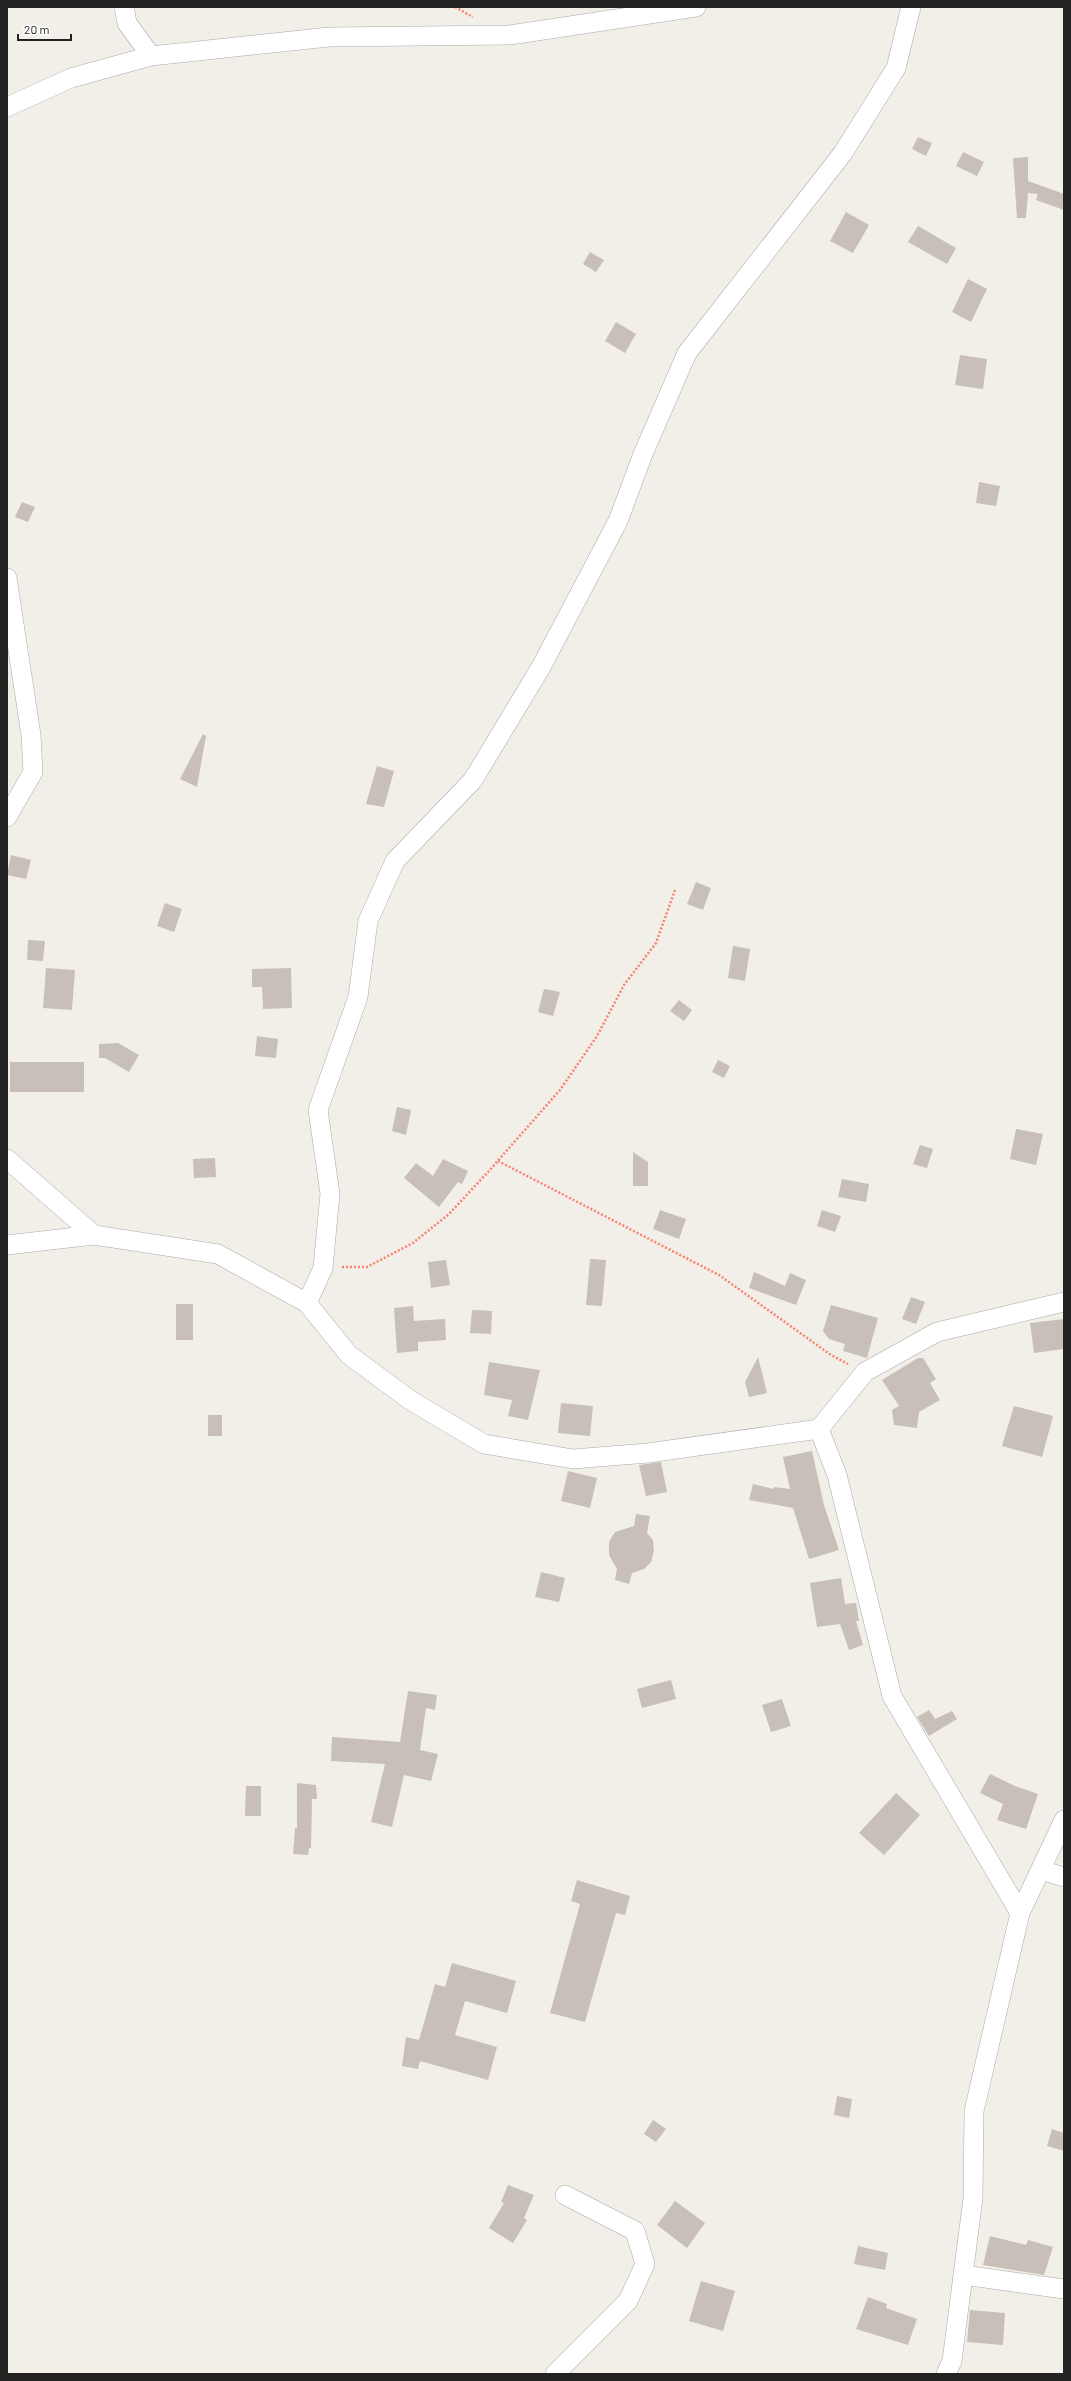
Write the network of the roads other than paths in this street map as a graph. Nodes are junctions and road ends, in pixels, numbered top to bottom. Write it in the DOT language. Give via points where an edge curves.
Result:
graph roads {
  1 [pos="124,7"];
  2 [pos="696,7"];
  3 [pos="912,7"];
  4 [pos="151,56"];
  5 [pos="7,107"];
  6 [pos="7,578"];
  7 [pos="7,817"];
  8 [pos="7,1159"];
  9 [pos="94,1235"];
  10 [pos="7,1245"];
  11 [pos="1064,1302"];
  12 [pos="307,1303"];
  13 [pos="818,1429"];
  14 [pos="1064,1820"];
  15 [pos="1041,1870"];
  16 [pos="1064,1877"];
  17 [pos="1020,1913"];
  18 [pos="565,2195"];
  19 [pos="963,2275"];
  20 [pos="1064,2289"];
  21 [pos="555,2374"];
  22 [pos="946,2374"];
  1 -- 4 [label="street" via="127,24"];
  2 -- 4 [label="street" via="510,35 329,37"];
  3 -- 12 [label="street" via="896,68 843,154 687,353 643,454 618,521 541,667 477,773 395,861 368,921 358,997 318,1110 330,1194 323,1268"];
  4 -- 5 [label="street" via="72,78"];
  6 -- 7 [label="street" via="31,735 34,772"];
  8 -- 9 [label="street"];
  9 -- 10 [label="street"];
  9 -- 12 [label="street" via="218,1254"];
  11 -- 13 [label="street" via="937,1332 865,1372"];
  12 -- 13 [label="street" via="349,1355 410,1400 484,1444 573,1459 648,1453"];
  13 -- 17 [label="street" via="837,1475 892,1696"];
  14 -- 15 [label="street"];
  15 -- 16 [label="street"];
  15 -- 17 [label="street"];
  17 -- 19 [label="street" via="974,2111 973,2198"];
  18 -- 21 [label="street" via="635,2232 645,2264 628,2301"];
  19 -- 20 [label="street"];
  19 -- 22 [label="street" via="952,2361"];
}
